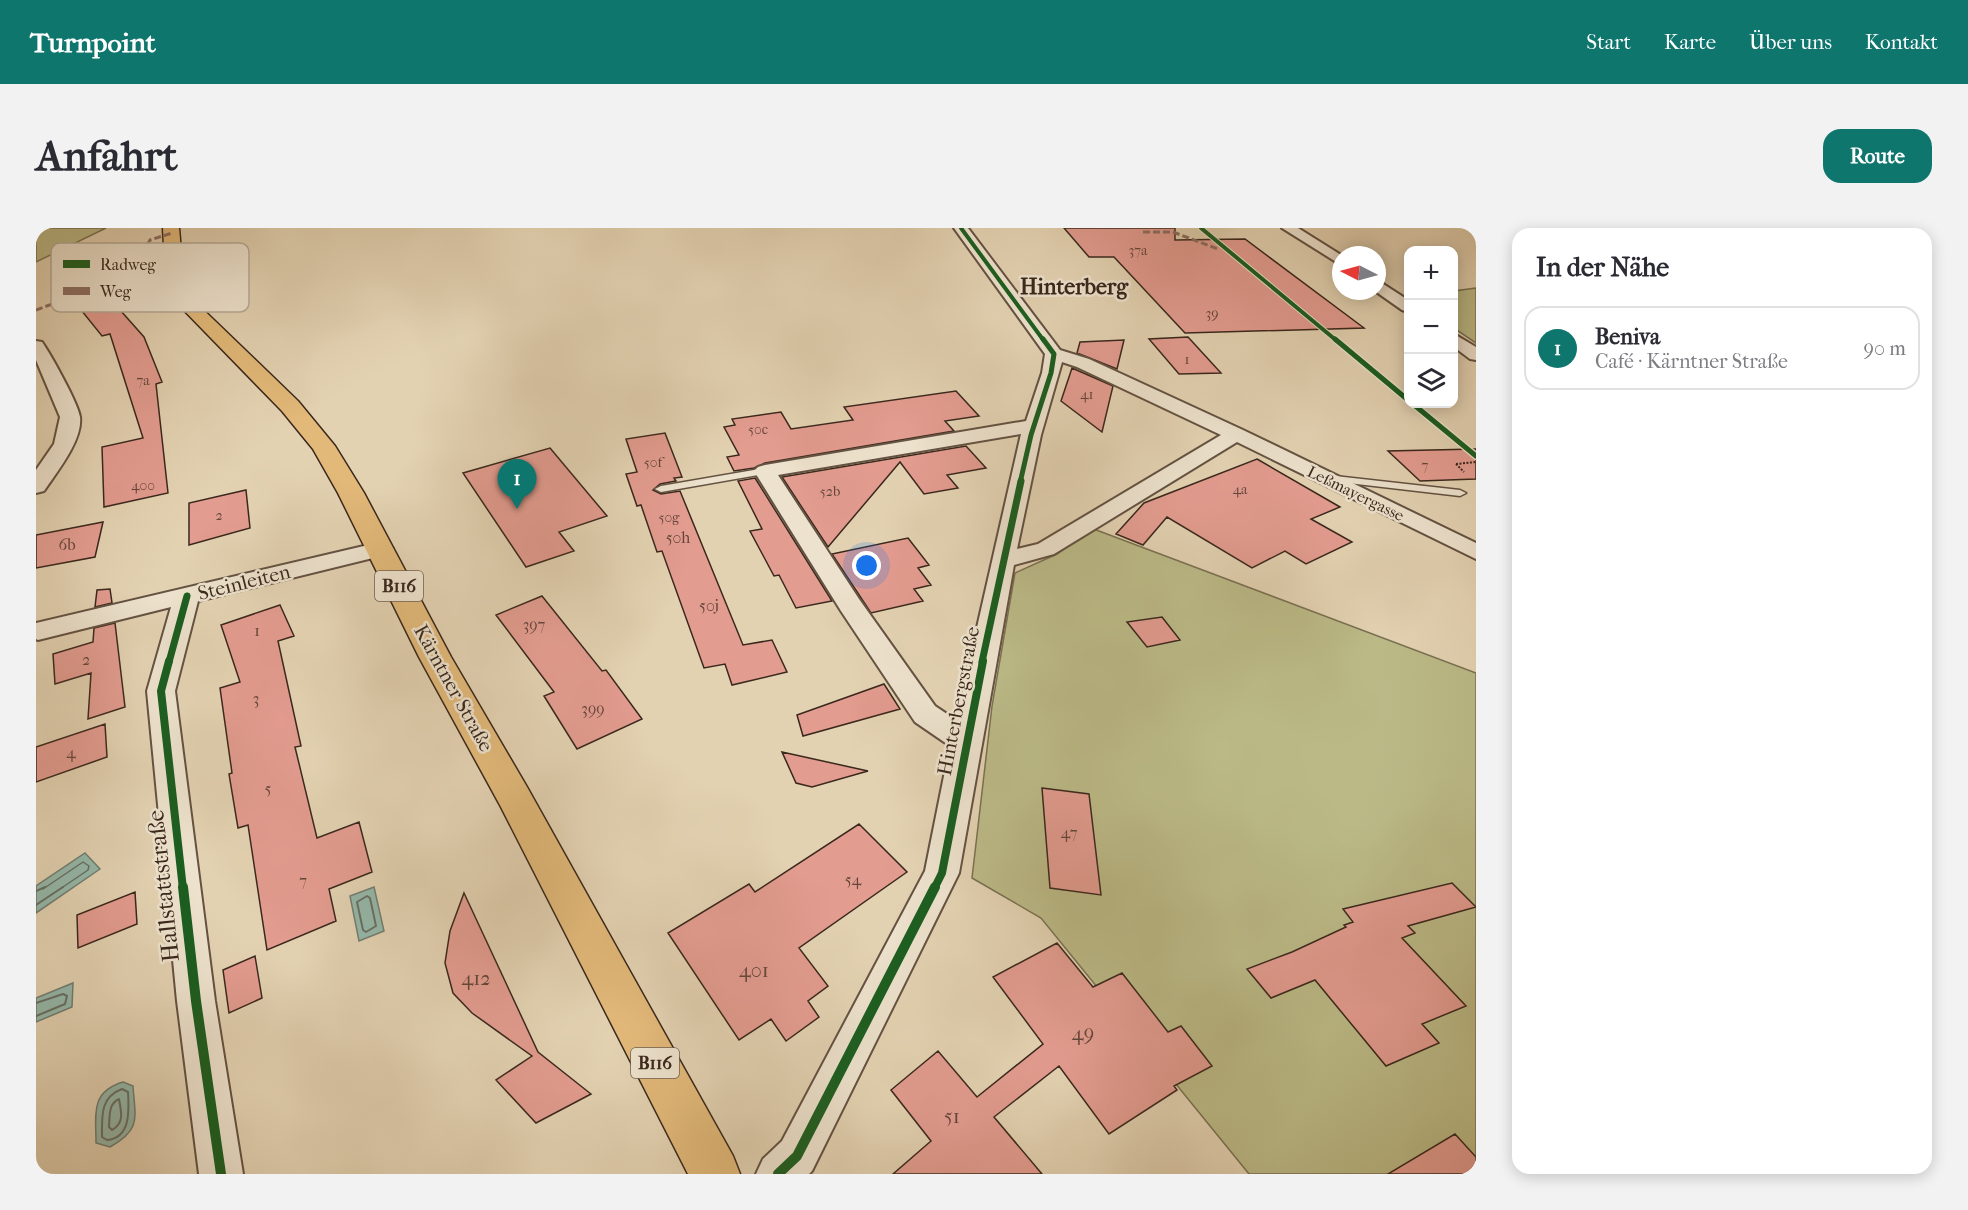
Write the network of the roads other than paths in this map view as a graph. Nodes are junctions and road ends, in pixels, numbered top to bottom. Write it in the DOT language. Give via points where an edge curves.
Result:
graph roads {
  1 [pos="171,228"];
  2 [pos="961,228"];
  3 [pos="1289,228"];
  4 [pos="172,243"];
  5 [pos="1332,255"];
  6 [pos="1386,291"];
  7 [pos="1404,304"];
  8 [pos="196,312"];
  9 [pos="1458,342"];
  10 [pos="36,346"];
  11 [pos="1054,354"];
  12 [pos="1476,355"];
  13 [pos="1034,426"];
  14 [pos="1236,434"];
  15 [pos="765,471"];
  16 [pos="1324,478"];
  17 [pos="36,486"];
  18 [pos="661,489"];
  19 [pos="1460,493"];
  20 [pos="381,549"];
  21 [pos="1476,552"];
  22 [pos="1003,561"];
  23 [pos="187,596"];
  24 [pos="37,631"];
  25 [pos="966,742"];
  26 [pos="221,1174"];
  27 [pos="715,1174"];
  28 [pos="778,1174"];
  1 -- 4 [label="main road, Kärntner Straße / B116"];
  2 -- 11 [label="street"];
  3 -- 5 [label="street"];
  6 -- 7 [label="street"];
  8 -- 20 [label="main road, Kärntner Straße / B116" via="290,406 323,446"];
  9 -- 12 [label="street"];
  10 -- 17 [label="street" via="70,417 64,444"];
  11 -- 13 [label="street, Hinterbergstraße"];
  11 -- 14 [label="street, Leßmayergasse" via="1083,363"];
  13 -- 15 [label="street"];
  13 -- 22 [label="street, Hinterbergstraße"];
  14 -- 16 [label="street, Leßmayergasse"];
  14 -- 22 [label="street" via="1046,549"];
  15 -- 18 [label="lane"];
  15 -- 25 [label="street, Hinterbergstraße" via="925,714"];
  16 -- 19 [label="lane"];
  16 -- 21 [label="street, Leßmayergasse"];
  20 -- 23 [label="street, Steinleiten"];
  20 -- 27 [label="main road, Kärntner Straße / B116" via="435,657"];
  22 -- 25 [label="street, Hinterbergstraße"];
  23 -- 24 [label="street, Steinleiten"];
  23 -- 26 [label="street, Hallstattstraße" via="161,691 196,1001"];
  25 -- 28 [label="street, Hinterbergstraße" via="942,873 797,1156"];
}
